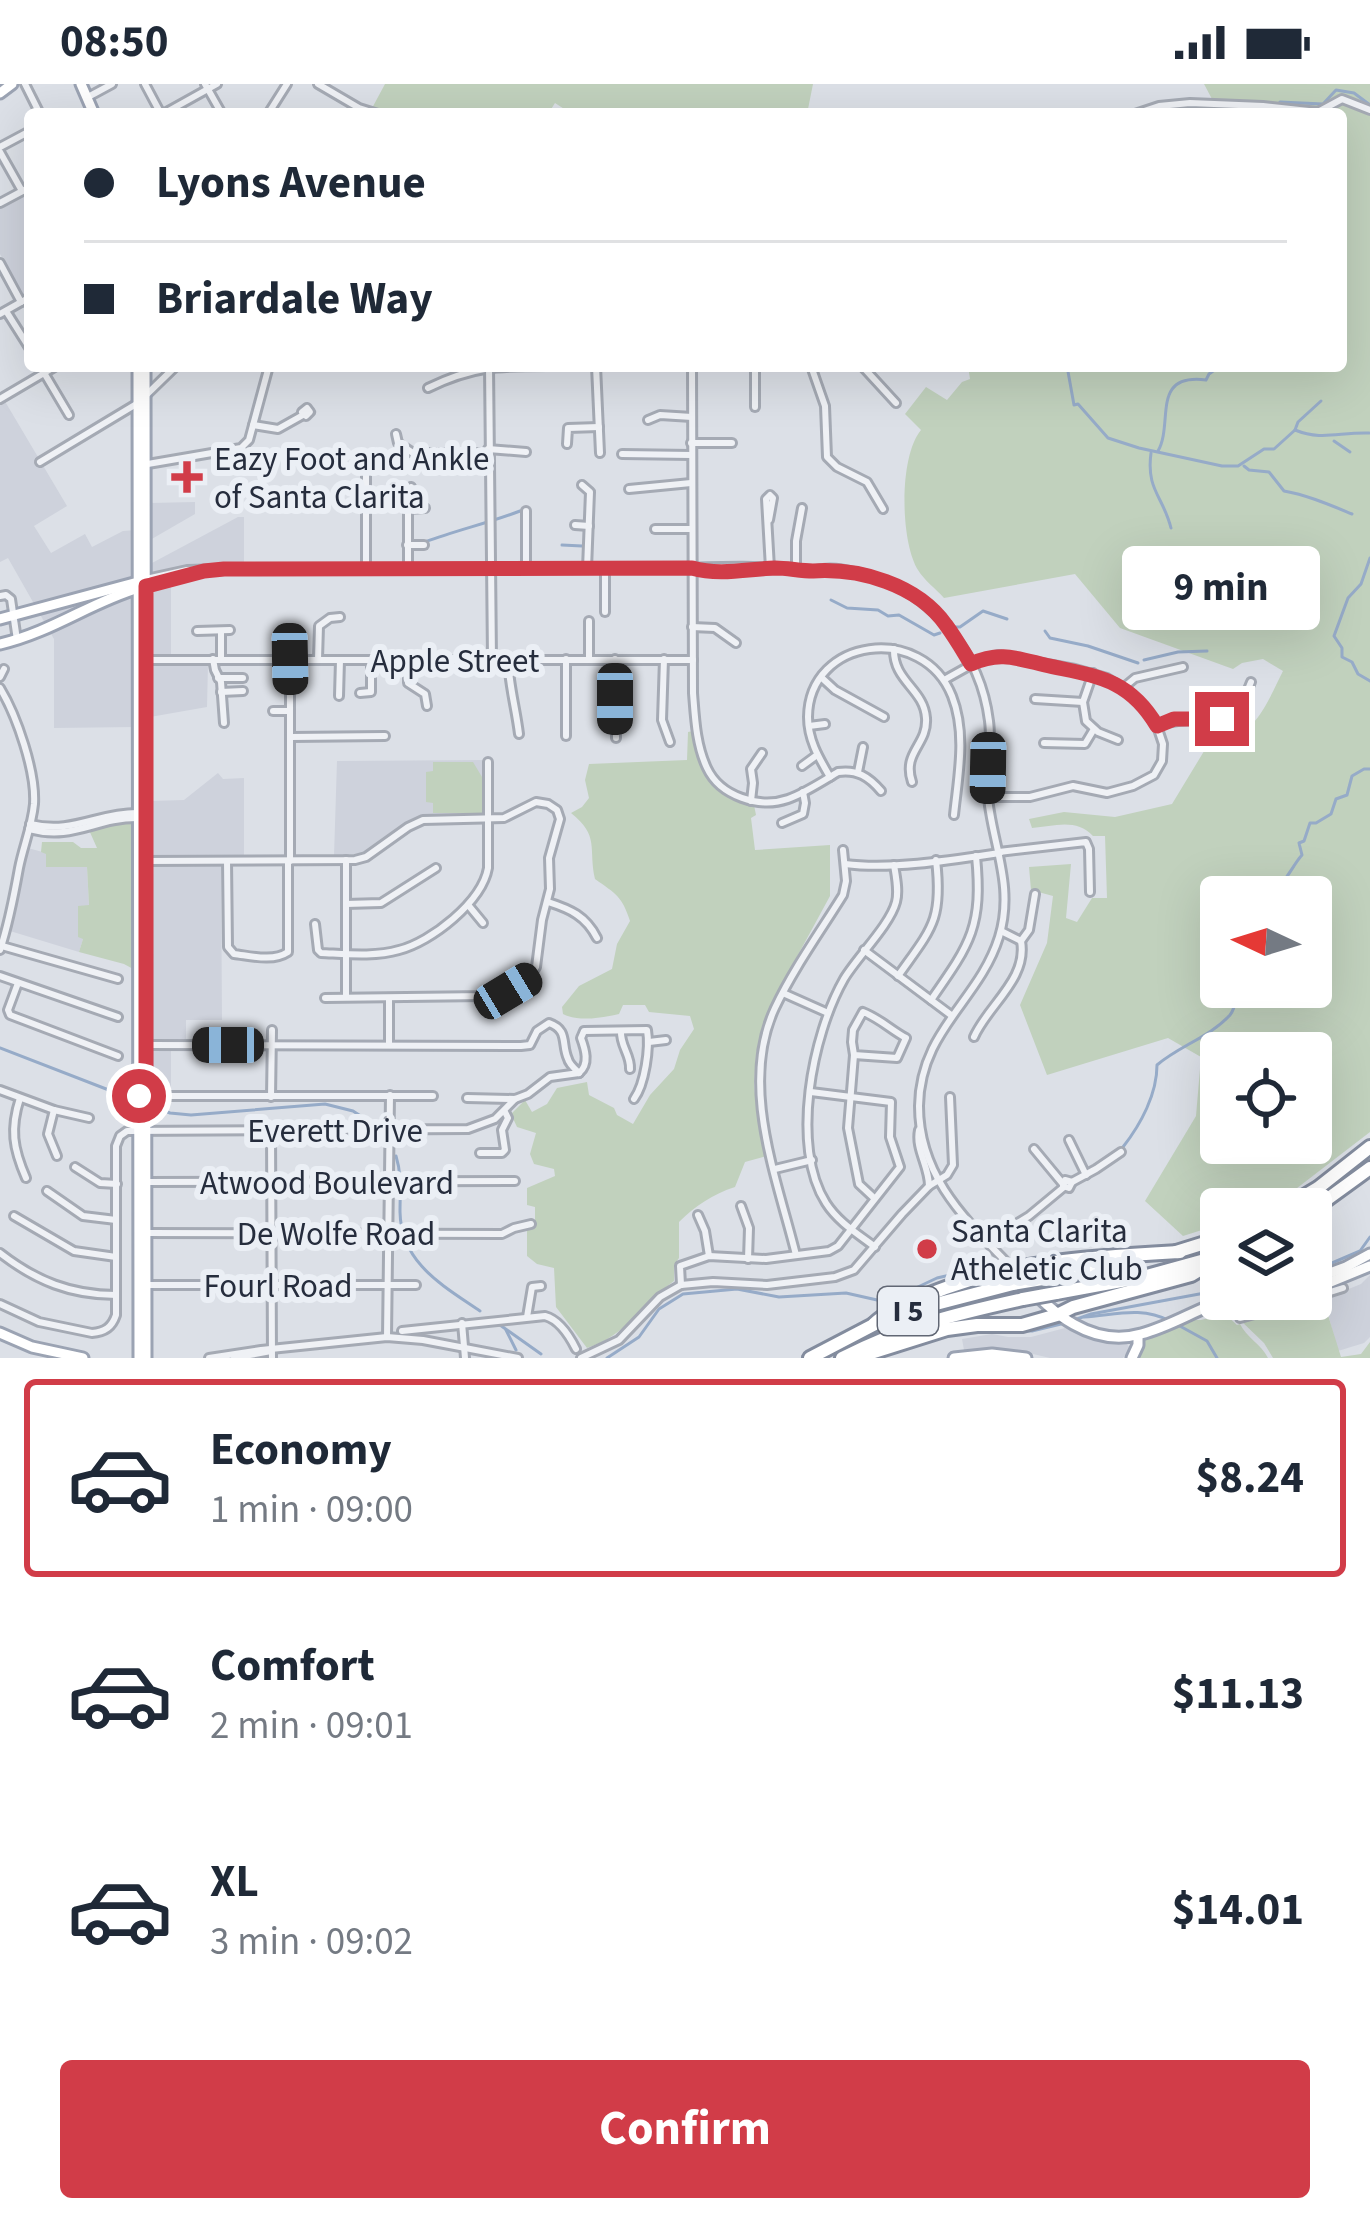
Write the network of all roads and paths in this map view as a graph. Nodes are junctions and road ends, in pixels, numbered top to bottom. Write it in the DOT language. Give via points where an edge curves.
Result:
graph roads {
  1 [pos="81,84"];
  2 [pos="112,84"];
  3 [pos="218,84"];
  4 [pos="318,84"];
  5 [pos="21,86"];
  6 [pos="207,86"];
  7 [pos="0,92"];
  8 [pos="88,97"];
  9 [pos="94,108"];
  10 [pos="172,108"];
  11 [pos="359,108"];
  12 [pos="1153,108"];
  13 [pos="1281,108"];
  14 [pos="1325,108"];
  15 [pos="1370,110"];
  16 [pos="0,150"];
  17 [pos="24,186"];
  18 [pos="0,263"];
  19 [pos="24,300"];
  20 [pos="21,302"];
  21 [pos="3,312"];
  22 [pos="24,341"];
  23 [pos="39,372"];
  24 [pos="43,372"];
  25 [pos="142,372"];
  26 [pos="170,372"];
  27 [pos="266,372"];
  28 [pos="464,372"];
  29 [pos="489,372"];
  30 [pos="596,372"];
  31 [pos="692,372"];
  32 [pos="755,372"];
  33 [pos="813,372"];
  34 [pos="868,372"];
  35 [pos="428,388"];
  36 [pos="0,399"];
  37 [pos="142,400"];
  38 [pos="896,403"];
  39 [pos="755,407"];
  40 [pos="69,415"];
  41 [pos="303,415"];
  42 [pos="692,416"];
  43 [pos="648,420"];
  44 [pos="253,425"];
  45 [pos="598,427"];
  46 [pos="396,434"];
  47 [pos="732,442"];
  48 [pos="692,443"];
  49 [pos="567,444"];
  50 [pos="488,451"];
  51 [pos="526,452"];
  52 [pos="601,453"];
  53 [pos="622,454"];
  54 [pos="692,455"];
  55 [pos="366,456"];
  56 [pos="40,462"];
  57 [pos="142,465"];
  58 [pos="691,483"];
  59 [pos="582,485"];
  60 [pos="411,487"];
  61 [pos="628,489"];
  62 [pos="425,508"];
  63 [pos="802,508"];
  64 [pos="408,509"];
  65 [pos="883,509"];
  66 [pos="526,511"];
  67 [pos="770,520"];
  68 [pos="575,525"];
  69 [pos="589,526"];
  70 [pos="656,529"];
  71 [pos="692,530"];
  72 [pos="407,545"];
  73 [pos="424,545"];
  74 [pos="366,568"];
  75 [pos="408,568"];
  76 [pos="587,568"];
  77 [pos="692,568"];
  78 [pos="770,568"];
  79 [pos="796,568"];
  80 [pos="489,569"];
  81 [pos="526,569"];
  82 [pos="605,569"];
  83 [pos="142,584"];
  84 [pos="0,596"];
  85 [pos="605,613"];
  86 [pos="13,616"];
  87 [pos="340,617"];
  88 [pos="0,620"];
  89 [pos="589,621"];
  90 [pos="692,627"];
  91 [pos="197,631"];
  92 [pos="17,640"];
  93 [pos="736,643"];
  94 [pos="0,644"];
  95 [pos="894,649"];
  96 [pos="217,659"];
  97 [pos="290,659"];
  98 [pos="318,659"];
  99 [pos="408,659"];
  100 [pos="492,659"];
  101 [pos="508,659"];
  102 [pos="566,659"];
  103 [pos="589,659"];
  104 [pos="615,659"];
  105 [pos="664,659"];
  106 [pos="146,660"];
  107 [pos="340,660"];
  108 [pos="370,660"];
  109 [pos="693,660"];
  110 [pos="971,664"];
  111 [pos="1183,667"];
  112 [pos="1093,674"];
  113 [pos="243,677"];
  114 [pos="218,678"];
  115 [pos="822,678"];
  116 [pos="944,680"];
  117 [pos="1251,682"];
  118 [pos="0,688"];
  119 [pos="1123,688"];
  120 [pos="243,691"];
  121 [pos="221,692"];
  122 [pos="360,693"];
  123 [pos="339,696"];
  124 [pos="1035,699"];
  125 [pos="1083,701"];
  126 [pos="428,706"];
  127 [pos="143,710"];
  128 [pos="273,711"];
  129 [pos="290,711"];
  130 [pos="884,717"];
  131 [pos="224,723"];
  132 [pos="825,724"];
  133 [pos="809,726"];
  134 [pos="1157,726"];
  135 [pos="1094,729"];
  136 [pos="518,734"];
  137 [pos="385,736"];
  138 [pos="566,736"];
  139 [pos="291,737"];
  140 [pos="616,738"];
  141 [pos="1118,740"];
  142 [pos="670,742"];
  143 [pos="1044,743"];
  144 [pos="863,747"];
  145 [pos="762,752"];
  146 [pos="818,755"];
  147 [pos="488,762"];
  148 [pos="802,766"];
  149 [pos="858,772"];
  150 [pos="830,777"];
  151 [pos="912,782"];
  152 [pos="881,790"];
  153 [pos="802,792"];
  154 [pos="988,797"];
  155 [pos="751,801"];
  156 [pos="954,815"];
  157 [pos="143,816"];
  158 [pos="488,818"];
  159 [pos="782,823"];
  160 [pos="30,826"];
  161 [pos="844,850"];
  162 [pos="999,852"];
  163 [pos="976,856"];
  164 [pos="289,860"];
  165 [pos="346,860"];
  166 [pos="936,860"];
  167 [pos="143,861"];
  168 [pos="227,861"];
  169 [pos="845,864"];
  170 [pos="894,865"];
  171 [pos="436,868"];
  172 [pos="1090,892"];
  173 [pos="1035,894"];
  174 [pos="548,902"];
  175 [pos="346,904"];
  176 [pos="470,906"];
  177 [pos="483,923"];
  178 [pos="315,924"];
  179 [pos="1001,931"];
  180 [pos="597,938"];
  181 [pos="1021,941"];
  182 [pos="1,948"];
  183 [pos="864,950"];
  184 [pos="346,954"];
  185 [pos="0,976"];
  186 [pos="898,976"];
  187 [pos="118,979"];
  188 [pos="18,983"];
  189 [pos="783,992"];
  190 [pos="346,997"];
  191 [pos="325,998"];
  192 [pos="389,998"];
  193 [pos="931,1000"];
  194 [pos="828,1013"];
  195 [pos="951,1015"];
  196 [pos="118,1016"];
  197 [pos="272,1030"];
  198 [pos="621,1031"];
  199 [pos="974,1037"];
  200 [pos="666,1040"];
  201 [pos="649,1042"];
  202 [pos="271,1045"];
  203 [pos="142,1046"];
  204 [pos="389,1046"];
  205 [pos="854,1055"];
  206 [pos="118,1056"];
  207 [pos="630,1069"];
  208 [pos="579,1073"];
  209 [pos="0,1090"];
  210 [pos="811,1093"];
  211 [pos="390,1095"];
  212 [pos="142,1096"];
  213 [pos="433,1096"];
  214 [pos="271,1097"];
  215 [pos="851,1097"];
  216 [pos="950,1097"];
  217 [pos="20,1098"];
  218 [pos="466,1098"];
  219 [pos="514,1099"];
  220 [pos="634,1099"];
  221 [pos="54,1110"];
  222 [pos="505,1112"];
  223 [pos="89,1118"];
  224 [pos="142,1130"];
  225 [pos="271,1130"];
  226 [pos="388,1130"];
  227 [pos="1069,1140"];
  228 [pos="1370,1147"];
  229 [pos="1034,1149"];
  230 [pos="1120,1152"];
  231 [pos="480,1153"];
  232 [pos="57,1156"];
  233 [pos="812,1160"];
  234 [pos="75,1167"];
  235 [pos="1370,1168"];
  236 [pos="775,1169"];
  237 [pos="1086,1175"];
  238 [pos="26,1178"];
  239 [pos="271,1181"];
  240 [pos="515,1181"];
  241 [pos="142,1182"];
  242 [pos="397,1182"];
  243 [pos="117,1184"];
  244 [pos="933,1184"];
  245 [pos="1066,1184"];
  246 [pos="1318,1188"];
  247 [pos="47,1191"];
  248 [pos="1332,1196"];
  249 [pos="875,1198"];
  250 [pos="741,1206"];
  251 [pos="698,1215"];
  252 [pos="14,1216"];
  253 [pos="116,1220"];
  254 [pos="531,1224"];
  255 [pos="851,1230"];
  256 [pos="142,1233"];
  257 [pos="271,1233"];
  258 [pos="398,1233"];
  259 [pos="987,1242"];
  260 [pos="1200,1245"];
  261 [pos="874,1247"];
  262 [pos="1180,1252"];
  263 [pos="0,1253"];
  264 [pos="1370,1254"];
  265 [pos="709,1256"];
  266 [pos="796,1256"];
  267 [pos="116,1257"];
  268 [pos="748,1259"];
  269 [pos="1200,1262"];
  270 [pos="1370,1266"];
  271 [pos="1012,1268"];
  272 [pos="1200,1269"];
  273 [pos="1332,1272"];
  274 [pos="271,1285"];
  275 [pos="389,1285"];
  276 [pos="416,1285"];
  277 [pos="681,1285"];
  278 [pos="1332,1285"];
  279 [pos="541,1286"];
  280 [pos="141,1288"];
  281 [pos="1343,1288"];
  282 [pos="1332,1291"];
  283 [pos="116,1295"];
  284 [pos="0,1304"];
  285 [pos="1200,1311"];
  286 [pos="1057,1315"];
  287 [pos="527,1317"];
  288 [pos="462,1323"];
  289 [pos="874,1324"];
  290 [pos="401,1331"];
  291 [pos="0,1336"];
  292 [pos="1138,1336"];
  293 [pos="387,1337"];
  294 [pos="464,1348"];
  295 [pos="576,1349"];
  296 [pos="256,1353"];
  297 [pos="246,1354"];
  298 [pos="272,1354"];
  299 [pos="220,1357"];
  300 [pos="54,1358"];
  301 [pos="78,1358"];
  302 [pos="143,1358"];
  303 [pos="208,1358"];
  304 [pos="234,1358"];
  305 [pos="465,1358"];
  306 [pos="518,1358"];
  307 [pos="581,1358"];
  308 [pos="810,1358"];
  309 [pos="842,1358"];
  310 [pos="855,1358"];
  311 [pos="954,1358"];
  312 [pos="1026,1358"];
  313 [pos="1132,1358"];
  1 -- 8 [label="main road"];
  2 -- 8 [label="street"];
  3 -- 6 [label="street"];
  4 -- 11 [label="street"];
  5 -- 7 [label="main road"];
  6 -- 10 [label="street"];
  8 -- 9 [label="main road"];
  12 -- 13 [label="street"];
  14 -- 15 [label="street" via="1342,99"];
  16 -- 17 [label="street"];
  18 -- 20 [label="street"];
  19 -- 20 [label="street"];
  20 -- 21 [label="street"];
  21 -- 22 [label="street"];
  23 -- 36 [label="street"];
  24 -- 40 [label="street"];
  25 -- 37 [label="main road"];
  26 -- 37 [label="street"];
  27 -- 44 [label="street"];
  28 -- 35 [label="street"];
  29 -- 50 [label="street"];
  30 -- 45 [label="street"];
  31 -- 42 [label="street"];
  32 -- 39 [label="street"];
  33 -- 65 [label="street" via="825,406 827,457 867,482"];
  34 -- 38 [label="street"];
  37 -- 56 [label="street"];
  37 -- 57 [label="main road"];
  41 -- 44 [label="street" via="278,429"];
  42 -- 43 [label="street"];
  42 -- 48 [label="street"];
  44 -- 57 [label="street" via="241,448"];
  45 -- 49 [label="street" via="568,428"];
  45 -- 52 [label="street"];
  46 -- 50 [label="street" via="413,453"];
  47 -- 48 [label="street"];
  48 -- 54 [label="street"];
  50 -- 51 [label="street"];
  50 -- 80 [label="street"];
  53 -- 54 [label="street"];
  54 -- 58 [label="street"];
  55 -- 74 [label="street"];
  57 -- 83 [label="main road"];
  58 -- 61 [label="street"];
  58 -- 71 [label="street"];
  59 -- 69 [label="street" via="590,492"];
  60 -- 64 [label="street"];
  62 -- 64 [label="street"];
  63 -- 79 [label="street"];
  64 -- 72 [label="street"];
  66 -- 81 [label="street"];
  67 -- 78 [label="street"];
  68 -- 69 [label="street"];
  69 -- 76 [label="street"];
  70 -- 71 [label="street"];
  71 -- 77 [label="street"];
  72 -- 73 [label="street"];
  72 -- 75 [label="street"];
  74 -- 75 [label="street"];
  74 -- 83 [label="street" via="204,571"];
  75 -- 80 [label="street"];
  76 -- 81 [label="street"];
  76 -- 82 [label="street"];
  77 -- 78 [label="street"];
  77 -- 82 [label="street"];
  77 -- 90 [label="street"];
  78 -- 79 [label="street"];
  79 -- 110 [label="street" via="878,578 914,596 947,626"];
  80 -- 81 [label="street"];
  80 -- 100 [label="street"];
  82 -- 85 [label="street"];
  83 -- 86 [label="main road"];
  83 -- 92 [label="main road"];
  83 -- 106 [label="main road"];
  83 -- 127 [label="main road"];
  84 -- 86 [label="street" via="11,599"];
  86 -- 88 [label="main road"];
  86 -- 92 [label="street"];
  87 -- 98 [label="street" via="320,626"];
  89 -- 103 [label="street"];
  90 -- 93 [label="street" via="715,628"];
  90 -- 109 [label="street"];
  91 -- 96 [label="street" via="226,630"];
  92 -- 94 [label="main road"];
  95 -- 115 [label="street" via="851,654"];
  95 -- 116 [label="street" via="912,653"];
  95 -- 151 [label="street" via="895,667 926,713 909,761"];
  96 -- 97 [label="street, Apple Street"];
  96 -- 106 [label="street, Apple Street"];
  96 -- 114 [label="street"];
  97 -- 98 [label="street, Apple Street"];
  97 -- 129 [label="street"];
  98 -- 107 [label="street, Apple Street"];
  99 -- 100 [label="street, Apple Street"];
  99 -- 108 [label="street, Apple Street"];
  99 -- 126 [label="street" via="408,683"];
  100 -- 101 [label="street, Apple Street"];
  101 -- 102 [label="street, Apple Street"];
  101 -- 136 [label="street"];
  102 -- 103 [label="street, Apple Street"];
  102 -- 138 [label="street"];
  103 -- 104 [label="street, Apple Street"];
  104 -- 105 [label="street, Apple Street"];
  104 -- 140 [label="street"];
  105 -- 109 [label="street, Apple Street"];
  105 -- 142 [label="street" via="662,720"];
  106 -- 127 [label="main road"];
  107 -- 108 [label="street, Apple Street"];
  107 -- 123 [label="street"];
  108 -- 122 [label="street" via="371,692"];
  109 -- 155 [label="street" via="706,767 722,788"];
  110 -- 112 [label="street" via="1008,655"];
  110 -- 116 [label="street"];
  110 -- 154 [label="street" via="989,718"];
  111 -- 119 [label="street"];
  112 -- 119 [label="street"];
  112 -- 125 [label="street"];
  113 -- 114 [label="street"];
  114 -- 121 [label="street"];
  115 -- 130 [label="street"];
  115 -- 133 [label="street"];
  116 -- 156 [label="street" via="960,734"];
  117 -- 134 [label="street" via="1240,706 1222,719"];
  118 -- 160 [label="street" via="29,768"];
  119 -- 134 [label="street"];
  120 -- 121 [label="street"];
  121 -- 131 [label="street"];
  124 -- 125 [label="street"];
  125 -- 135 [label="street"];
  127 -- 157 [label="main road"];
  128 -- 129 [label="street"];
  129 -- 139 [label="street"];
  132 -- 133 [label="street"];
  133 -- 146 [label="street"];
  134 -- 154 [label="street" via="1162,761 1133,786"];
  135 -- 141 [label="street"];
  135 -- 143 [label="street" via="1085,744"];
  137 -- 139 [label="street"];
  139 -- 164 [label="street"];
  144 -- 149 [label="street"];
  145 -- 155 [label="street" via="751,769"];
  146 -- 148 [label="street"];
  146 -- 150 [label="street"];
  147 -- 158 [label="street"];
  149 -- 150 [label="street"];
  149 -- 152 [label="street"];
  150 -- 153 [label="street"];
  153 -- 155 [label="street"];
  153 -- 159 [label="street" via="803,814"];
  154 -- 162 [label="street"];
  157 -- 160 [label="street" via="64,833"];
  157 -- 167 [label="main road"];
  158 -- 165 [label="street" via="423,820 365,857"];
  158 -- 174 [label="street" via="512,817 536,802 557,810"];
  158 -- 176 [label="street" via="486,882"];
  160 -- 182 [label="street"];
  161 -- 169 [label="street"];
  162 -- 163 [label="street"];
  162 -- 172 [label="street" via="1086,842"];
  162 -- 179 [label="street"];
  163 -- 166 [label="street"];
  163 -- 193 [label="street" via="973,934"];
  164 -- 165 [label="street"];
  164 -- 168 [label="street"];
  164 -- 168 [label="street" via="288,952 279,957 228,947"];
  165 -- 175 [label="street"];
  166 -- 170 [label="street"];
  166 -- 186 [label="street" via="936,915"];
  167 -- 168 [label="street"];
  167 -- 203 [label="main road"];
  169 -- 170 [label="street"];
  169 -- 189 [label="street" via="843,895"];
  170 -- 183 [label="street" via="896,902"];
  171 -- 175 [label="street" via="381,903"];
  173 -- 181 [label="street"];
  174 -- 180 [label="street" via="581,916"];
  174 -- 192 [label="street" via="536,967 508,991"];
  175 -- 184 [label="street"];
  176 -- 177 [label="street"];
  176 -- 184 [label="street" via="401,950"];
  178 -- 184 [label="street" via="321,953"];
  179 -- 181 [label="street"];
  179 -- 195 [label="street"];
  181 -- 199 [label="street" via="1013,978"];
  182 -- 187 [label="street"];
  183 -- 186 [label="street"];
  183 -- 194 [label="street"];
  184 -- 190 [label="street"];
  185 -- 188 [label="street"];
  186 -- 193 [label="street"];
  188 -- 196 [label="street"];
  188 -- 206 [label="street" via="10,1015"];
  189 -- 194 [label="street"];
  189 -- 236 [label="street" via="765,1035 759,1084"];
  190 -- 191 [label="street"];
  190 -- 192 [label="street"];
  192 -- 204 [label="street"];
  193 -- 195 [label="street"];
  194 -- 210 [label="street"];
  195 -- 244 [label="street" via="933,1044 919,1106"];
  197 -- 202 [label="street"];
  198 -- 201 [label="street" via="647,1030"];
  198 -- 207 [label="street"];
  198 -- 208 [label="street" via="584,1030"];
  200 -- 201 [label="street"];
  201 -- 220 [label="street"];
  202 -- 203 [label="street"];
  202 -- 204 [label="street"];
  202 -- 214 [label="street"];
  203 -- 212 [label="main road"];
  204 -- 208 [label="street" via="530,1045 549,1023"];
  205 -- 205 [label="street" via="853,1030 863,1012 906,1038 897,1058"];
  205 -- 215 [label="street"];
  208 -- 219 [label="street" via="550,1077"];
  209 -- 217 [label="street"];
  210 -- 215 [label="street"];
  210 -- 233 [label="street"];
  211 -- 213 [label="street"];
  211 -- 214 [label="street"];
  211 -- 226 [label="street"];
  212 -- 214 [label="street"];
  212 -- 224 [label="main road"];
  215 -- 249 [label="street" via="859,1184"];
  215 -- 249 [label="street" via="892,1102 890,1138 900,1167"];
  216 -- 244 [label="street" via="953,1165"];
  217 -- 221 [label="street"];
  217 -- 238 [label="street" via="12,1140"];
  218 -- 219 [label="street"];
  219 -- 222 [label="street"];
  221 -- 223 [label="street"];
  221 -- 232 [label="street" via="48,1134"];
  222 -- 226 [label="street, Everett Drive" via="468,1129"];
  222 -- 231 [label="street" via="505,1150"];
  224 -- 225 [label="street, Everett Drive"];
  224 -- 241 [label="main road"];
  224 -- 243 [label="street" via="118,1139"];
  225 -- 226 [label="street, Everett Drive"];
  225 -- 239 [label="street"];
  226 -- 242 [label="street"];
  227 -- 237 [label="street"];
  228 -- 246 [label="highway"];
  229 -- 245 [label="street"];
  230 -- 237 [label="street"];
  233 -- 236 [label="street"];
  233 -- 255 [label="street" via="824,1200"];
  234 -- 243 [label="street"];
  235 -- 248 [label="highway"];
  236 -- 266 [label="street"];
  237 -- 245 [label="street"];
  239 -- 241 [label="street, Atwood Boulevard"];
  239 -- 242 [label="street, Atwood Boulevard"];
  239 -- 257 [label="street"];
  240 -- 242 [label="street, Atwood Boulevard"];
  241 -- 256 [label="main road"];
  242 -- 258 [label="street"];
  243 -- 253 [label="street"];
  244 -- 259 [label="street"];
  244 -- 261 [label="street"];
  245 -- 259 [label="street"];
  247 -- 253 [label="street" via="83,1216"];
  249 -- 255 [label="street"];
  250 -- 268 [label="street"];
  251 -- 265 [label="street"];
  252 -- 267 [label="street" via="74,1251"];
  253 -- 267 [label="street"];
  254 -- 258 [label="street, De Wolfe Road" via="502,1234"];
  255 -- 261 [label="street"];
  255 -- 266 [label="street" via="829,1251"];
  256 -- 257 [label="street, De Wolfe Road"];
  256 -- 280 [label="main road"];
  257 -- 258 [label="street, De Wolfe Road"];
  257 -- 274 [label="street"];
  258 -- 275 [label="street"];
  259 -- 271 [label="street"];
  260 -- 262 [label="highway, I 5"];
  261 -- 277 [label="street" via="854,1270 835,1277"];
  262 -- 271 [label="highway"];
  262 -- 289 [label="highway, I 5, bridge" via="1013,1284"];
  263 -- 283 [label="street" via="54,1286"];
  264 -- 273 [label="main road"];
  265 -- 268 [label="street"];
  265 -- 277 [label="street" via="680,1266"];
  266 -- 268 [label="street"];
  267 -- 283 [label="street"];
  269 -- 309 [label="highway, I 5, bridge" via="917,1324"];
  270 -- 278 [label="main road"];
  271 -- 286 [label="main road"];
  271 -- 289 [label="highway" via="949,1286"];
  272 -- 286 [label="highway"];
  274 -- 275 [label="street, Fourl Road"];
  274 -- 280 [label="street, Fourl Road"];
  274 -- 298 [label="street"];
  275 -- 276 [label="street, Fourl Road"];
  275 -- 293 [label="street"];
  277 -- 307 [label="street" via="620,1340"];
  279 -- 287 [label="street" via="532,1286"];
  280 -- 302 [label="main road"];
  280 -- 302 [label="main road"];
  281 -- 282 [label="street"];
  283 -- 284 [label="street" via="113,1323 100,1333 39,1322"];
  285 -- 292 [label="main road"];
  286 -- 292 [label="main road" via="1097,1334"];
  286 -- 310 [label="highway" via="1022,1325 957,1326"];
  287 -- 288 [label="street"];
  287 -- 295 [label="street" via="551,1317"];
  288 -- 290 [label="street"];
  288 -- 294 [label="street"];
  289 -- 308 [label="highway, I 5"];
  291 -- 300 [label="main road"];
  291 -- 301 [label="main road"];
  292 -- 313 [label="main road"];
  293 -- 294 [label="street"];
  293 -- 298 [label="street"];
  294 -- 305 [label="street"];
  294 -- 306 [label="street"];
  296 -- 297 [label="street"];
  296 -- 298 [label="street"];
  297 -- 299 [label="street"];
  297 -- 304 [label="street"];
  299 -- 303 [label="street"];
  311 -- 312 [label="main road"];
}
